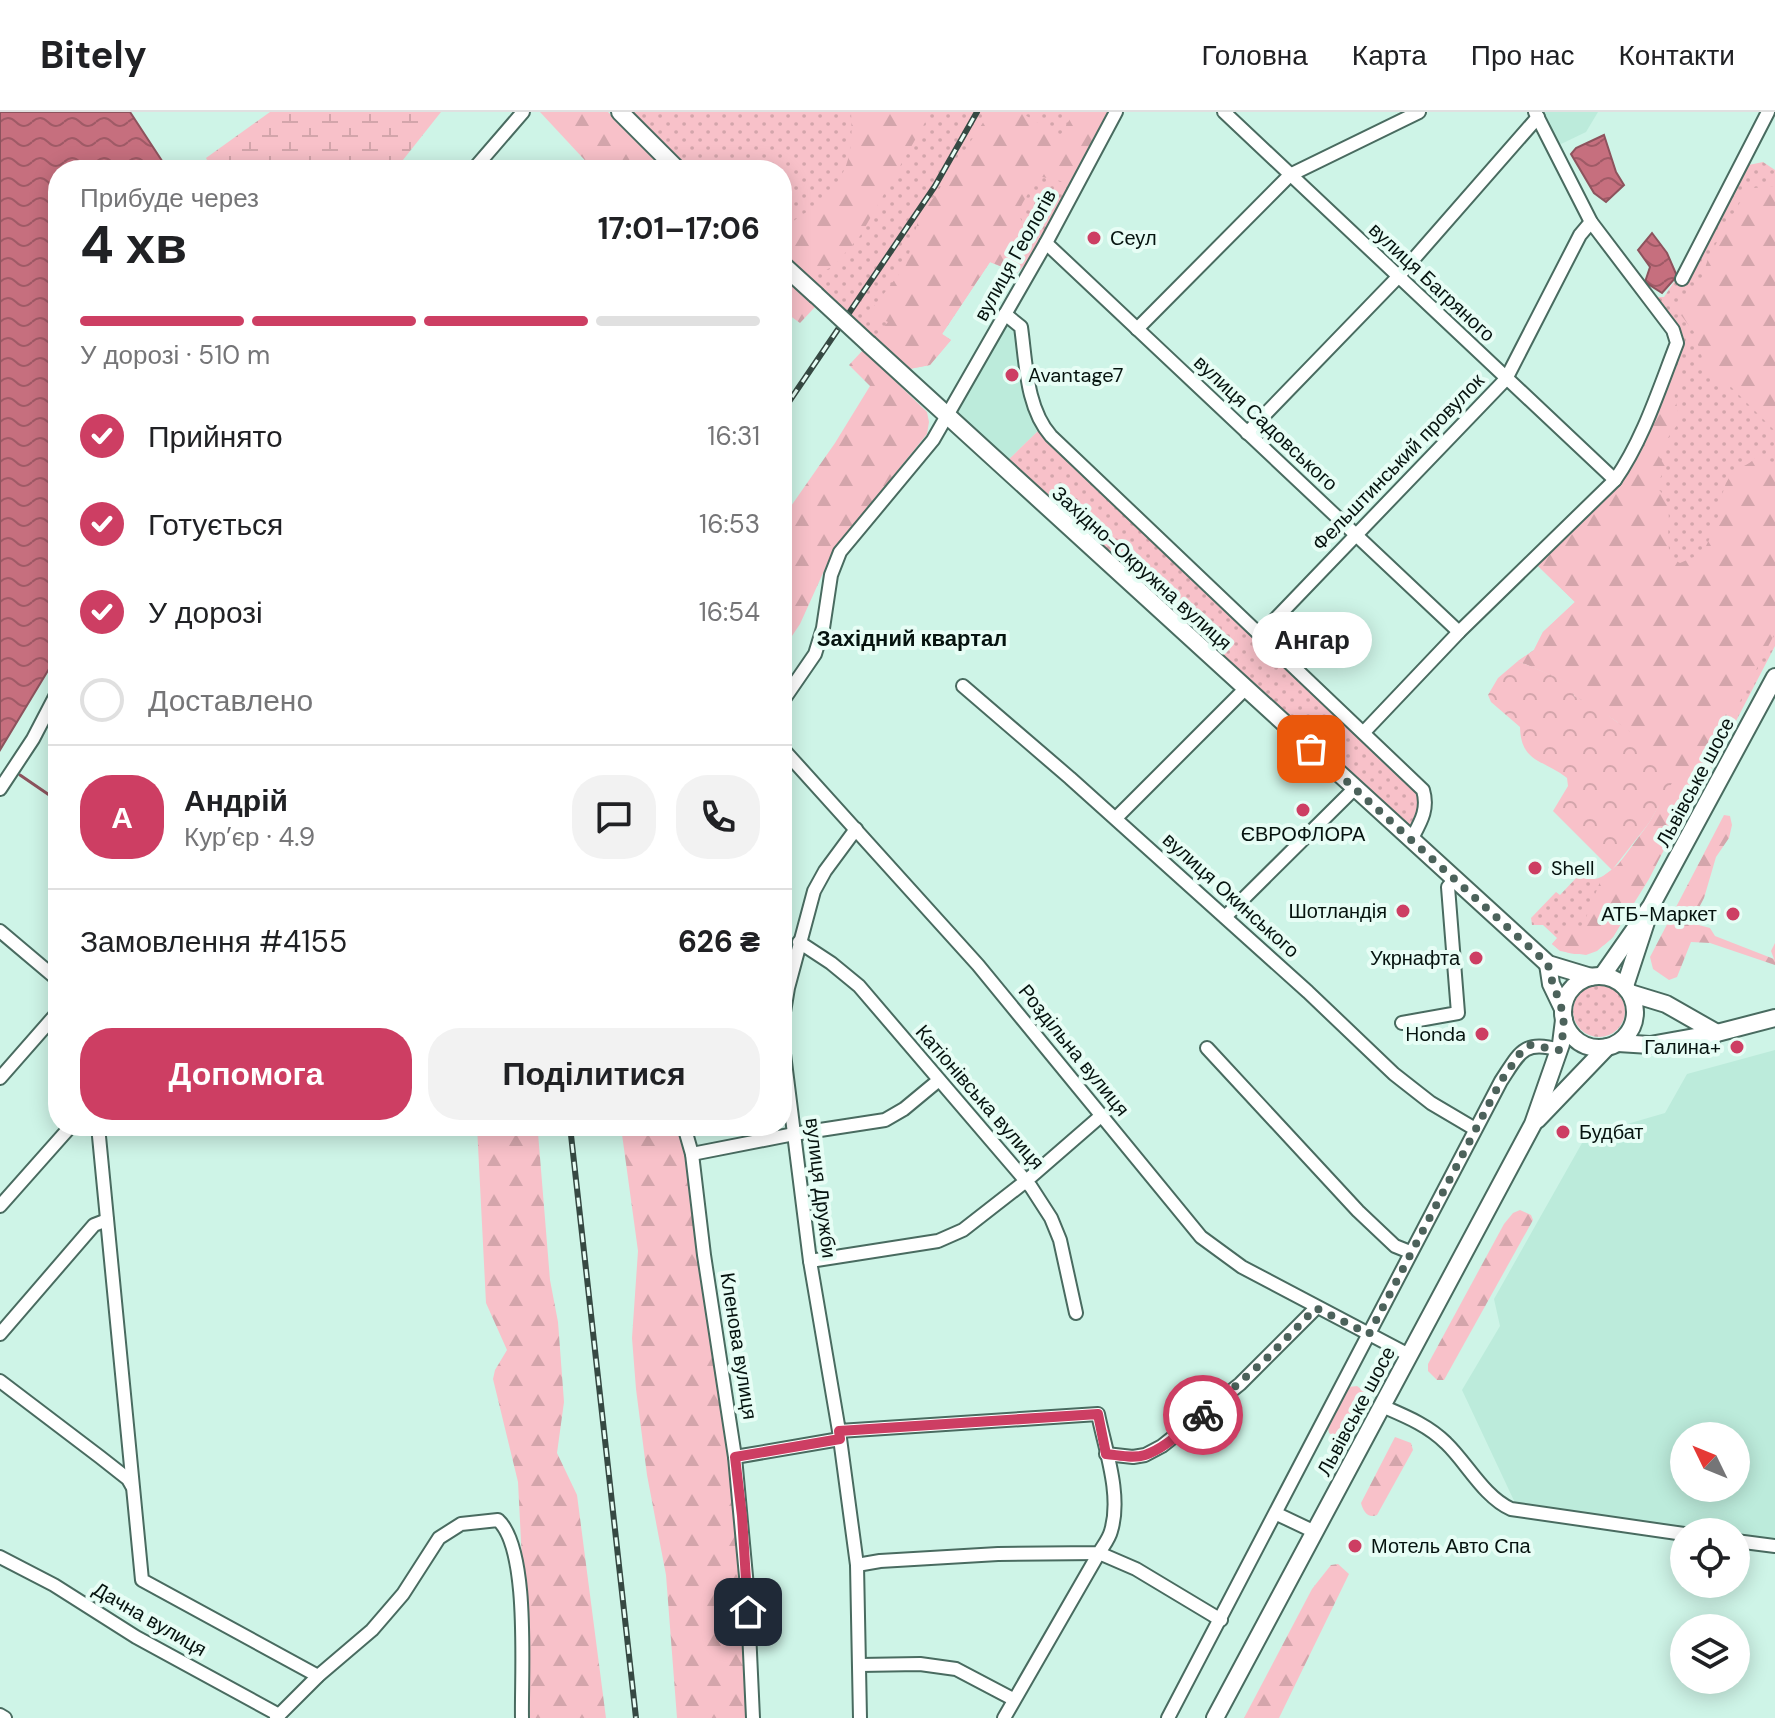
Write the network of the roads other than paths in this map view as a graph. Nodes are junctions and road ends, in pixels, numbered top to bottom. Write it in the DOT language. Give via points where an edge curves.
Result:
graph roads {
  1 [pos="523,112"];
  2 [pos="620,112"];
  3 [pos="1116,112"];
  4 [pos="1224,112"];
  5 [pos="1419,112"];
  6 [pos="1768,112"];
  7 [pos="1537,115"];
  8 [pos="482,160"];
  9 [pos="668,160"];
  10 [pos="1290,175"];
  11 [pos="1591,222"];
  12 [pos="1046,243"];
  13 [pos="792,273"];
  14 [pos="1397,278"];
  15 [pos="1682,279"];
  16 [pos="1005,314"];
  17 [pos="1137,329"];
  18 [pos="1506,379"];
  19 [pos="946,417"];
  20 [pos="1247,433"];
  21 [pos="1615,480"];
  22 [pos="1355,534"];
  23 [pos="1459,632"];
  24 [pos="1261,634"];
  25 [pos="1775,677"];
  26 [pos="963,686"];
  27 [pos="792,687"];
  28 [pos="1245,689"];
  29 [pos="48,710"];
  30 [pos="1364,732"];
  31 [pos="792,759"];
  32 [pos="1355,788"];
  33 [pos="0,789"];
  34 [pos="1116,818"];
  35 [pos="856,829"];
  36 [pos="1411,840"];
  37 [pos="1455,879"];
  38 [pos="1651,906"];
  39 [pos="1225,917"];
  40 [pos="2,936"];
  41 [pos="799,942"];
  42 [pos="1548,964"];
  43 [pos="48,972"];
  44 [pos="792,975"];
  45 [pos="1596,976"];
  46 [pos="1628,990"];
  47 [pos="1564,1015"];
  48 [pos="1775,1018"];
  49 [pos="48,1023"];
  50 [pos="1402,1023"];
  51 [pos="1717,1033"];
  52 [pos="1612,1045"];
  53 [pos="1207,1048"];
  54 [pos="1559,1050"];
  55 [pos="0,1078"];
  56 [pos="939,1080"];
  57 [pos="1102,1115"];
  58 [pos="792,1118"];
  59 [pos="1533,1124"];
  60 [pos="1475,1129"];
  61 [pos="794,1134"];
  62 [pos="62,1136"];
  63 [pos="99,1136"];
  64 [pos="687,1136"];
  65 [pos="784,1136"];
  66 [pos="692,1154"];
  67 [pos="1026,1181"];
  68 [pos="0,1206"];
  69 [pos="107,1220"];
  70 [pos="1410,1252"];
  71 [pos="810,1261"];
  72 [pos="1316,1308"];
  73 [pos="1076,1313"];
  74 [pos="0,1334"];
  75 [pos="1369,1334"];
  76 [pos="1409,1355"];
  77 [pos="0,1381"];
  78 [pos="1382,1406"];
  79 [pos="839,1435"];
  80 [pos="1106,1454"];
  81 [pos="735,1457"];
  82 [pos="133,1489"];
  83 [pos="1277,1514"];
  84 [pos="1315,1532"];
  85 [pos="1670,1532"];
  86 [pos="1750,1543"];
  87 [pos="1775,1546"];
  88 [pos="1099,1553"];
  89 [pos="0,1557"];
  90 [pos="869,1563"];
  91 [pos="1221,1620"];
  92 [pos="860,1665"];
  93 [pos="318,1676"];
  94 [pos="1013,1699"];
  95 [pos="278,1717"];
  96 [pos="522,1718"];
  97 [pos="753,1718"];
  98 [pos="860,1718"];
  99 [pos="1004,1718"];
  100 [pos="1168,1718"];
  101 [pos="1215,1718"];
  1 -- 8 [label="street"];
  2 -- 9 [label="main road"];
  3 -- 12 [label="street, вулиця Геологів"];
  4 -- 10 [label="street, вулиця Багряного"];
  5 -- 10 [label="street"];
  6 -- 15 [label="street"];
  7 -- 11 [label="street"];
  7 -- 14 [label="street"];
  10 -- 14 [label="street, вулиця Багряного"];
  10 -- 17 [label="street"];
  11 -- 18 [label="street, Фельштинський провулок"];
  11 -- 21 [label="street" via="1673,330 1677,343"];
  12 -- 16 [label="street, вулиця Геологів"];
  12 -- 17 [label="street, вулиця Садовського"];
  13 -- 19 [label="main road, Західно-Окружна вулиця, bridge"];
  14 -- 18 [label="street, вулиця Багряного"];
  14 -- 20 [label="street"];
  16 -- 19 [label="street, вулиця Геологів"];
  16 -- 24 [label="street" via="1021,327 1043,427"];
  17 -- 20 [label="street, вулиця Садовського"];
  18 -- 21 [label="street, вулиця Багряного"];
  18 -- 22 [label="street, Фельштинський провулок"];
  19 -- 27 [label="street, вулиця Геологів" via="840,552 815,654"];
  19 -- 28 [label="main road, Західно-Окружна вулиця"];
  20 -- 22 [label="street, вулиця Садовського"];
  21 -- 23 [label="street"];
  22 -- 23 [label="street, вулиця Садовського"];
  22 -- 24 [label="street, Фельштинський провулок"];
  23 -- 30 [label="street"];
  24 -- 30 [label="street"];
  25 -- 38 [label="main road, Львівське шосе"];
  26 -- 34 [label="street, вулиця Окинського"];
  28 -- 32 [label="main road, Західно-Окружна вулиця"];
  28 -- 34 [label="street"];
  29 -- 33 [label="street"];
  30 -- 36 [label="street" via="1423,790 1425,815"];
  31 -- 35 [label="street, Роздільна вулиця"];
  32 -- 36 [label="main road, Західно-Окружна вулиця"];
  32 -- 39 [label="street"];
  34 -- 39 [label="street, вулиця Окинського"];
  35 -- 41 [label="street, вулиця Дружби" via="814,891"];
  35 -- 57 [label="street, Роздільна вулиця"];
  36 -- 37 [label="main road, Західно-Окружна вулиця"];
  37 -- 42 [label="main road, Західно-Окружна вулиця"];
  37 -- 50 [label="street" via="1448,887 1458,1013"];
  38 -- 45 [label="main road, Львівське шосе"];
  38 -- 46 [label="main road, Львівське шосе"];
  39 -- 60 [label="street, вулиця Окинського" via="1394,1074"];
  40 -- 43 [label="street"];
  41 -- 44 [label="street, вулиця Дружби"];
  41 -- 56 [label="street, Катіонівська вулиця" via="859,986"];
  42 -- 45 [label="main road, Західно-Окружна вулиця"];
  42 -- 47 [label="main road"];
  45 -- 46 [label="main road" via="1613,978"];
  45 -- 47 [label="main road" via="1572,988"];
  46 -- 51 [label="main road"];
  46 -- 52 [label="main road" via="1635,1015 1632,1026"];
  47 -- 52 [label="main road" via="1576,1039 1596,1048"];
  47 -- 54 [label="main road, Львівське шосе"];
  48 -- 51 [label="main road"];
  49 -- 55 [label="street"];
  51 -- 52 [label="main road" via="1650,1045"];
  52 -- 59 [label="main road, Львівське шосе"];
  53 -- 70 [label="street" via="1358,1211 1395,1246"];
  54 -- 59 [label="main road, Львівське шосе"];
  54 -- 60 [label="street" via="1530,1045 1521,1052"];
  56 -- 61 [label="street" via="885,1120"];
  56 -- 67 [label="street, Катіонівська вулиця"];
  57 -- 67 [label="street"];
  57 -- 72 [label="street, Роздільна вулиця" via="1201,1237"];
  58 -- 61 [label="street, вулиця Дружби"];
  59 -- 76 [label="main road, Львівське шосе"];
  60 -- 70 [label="street"];
  61 -- 71 [label="street, вулиця Дружби"];
  62 -- 68 [label="street"];
  63 -- 69 [label="street"];
  64 -- 66 [label="street, Кленова вулиця"];
  65 -- 66 [label="street"];
  66 -- 81 [label="street, Кленова вулиця"];
  67 -- 71 [label="street" via="963,1230 938,1241"];
  67 -- 73 [label="street, Катіонівська вулиця" via="1060,1240"];
  69 -- 74 [label="street" via="94,1225"];
  69 -- 82 [label="street"];
  70 -- 75 [label="street"];
  71 -- 79 [label="street, вулиця Дружби"];
  72 -- 75 [label="street, Роздільна вулиця"];
  72 -- 80 [label="street" via="1240,1384 1162,1446 1133,1457"];
  75 -- 76 [label="street, Роздільна вулиця"];
  75 -- 83 [label="street"];
  76 -- 78 [label="main road, Львівське шосе"];
  77 -- 82 [label="street" via="128,1479"];
  78 -- 84 [label="main road, Львівське шосе"];
  78 -- 85 [label="street" via="1444,1441 1511,1509"];
  79 -- 80 [label="street" via="1098,1414"];
  79 -- 81 [label="street"];
  79 -- 90 [label="street, вулиця Дружби"];
  80 -- 88 [label="street" via="1114,1520"];
  81 -- 97 [label="street, Кленова вулиця"];
  82 -- 93 [label="street" via="142,1580"];
  83 -- 84 [label="street"];
  83 -- 91 [label="street"];
  84 -- 101 [label="main road, Львівське шосе"];
  86 -- 87 [label="street"];
  88 -- 90 [label="street"];
  88 -- 91 [label="street"];
  88 -- 94 [label="street"];
  89 -- 95 [label="street, Дачна вулиця"];
  90 -- 92 [label="street, вулиця Дружби"];
  91 -- 100 [label="street"];
  92 -- 94 [label="street" via="956,1669"];
  92 -- 98 [label="street, вулиця Дружби"];
  93 -- 95 [label="street"];
  93 -- 96 [label="street" via="372,1630 439,1538 461,1524 498,1520 512,1540 517,1578 523,1633"];
  94 -- 99 [label="street"];
}
